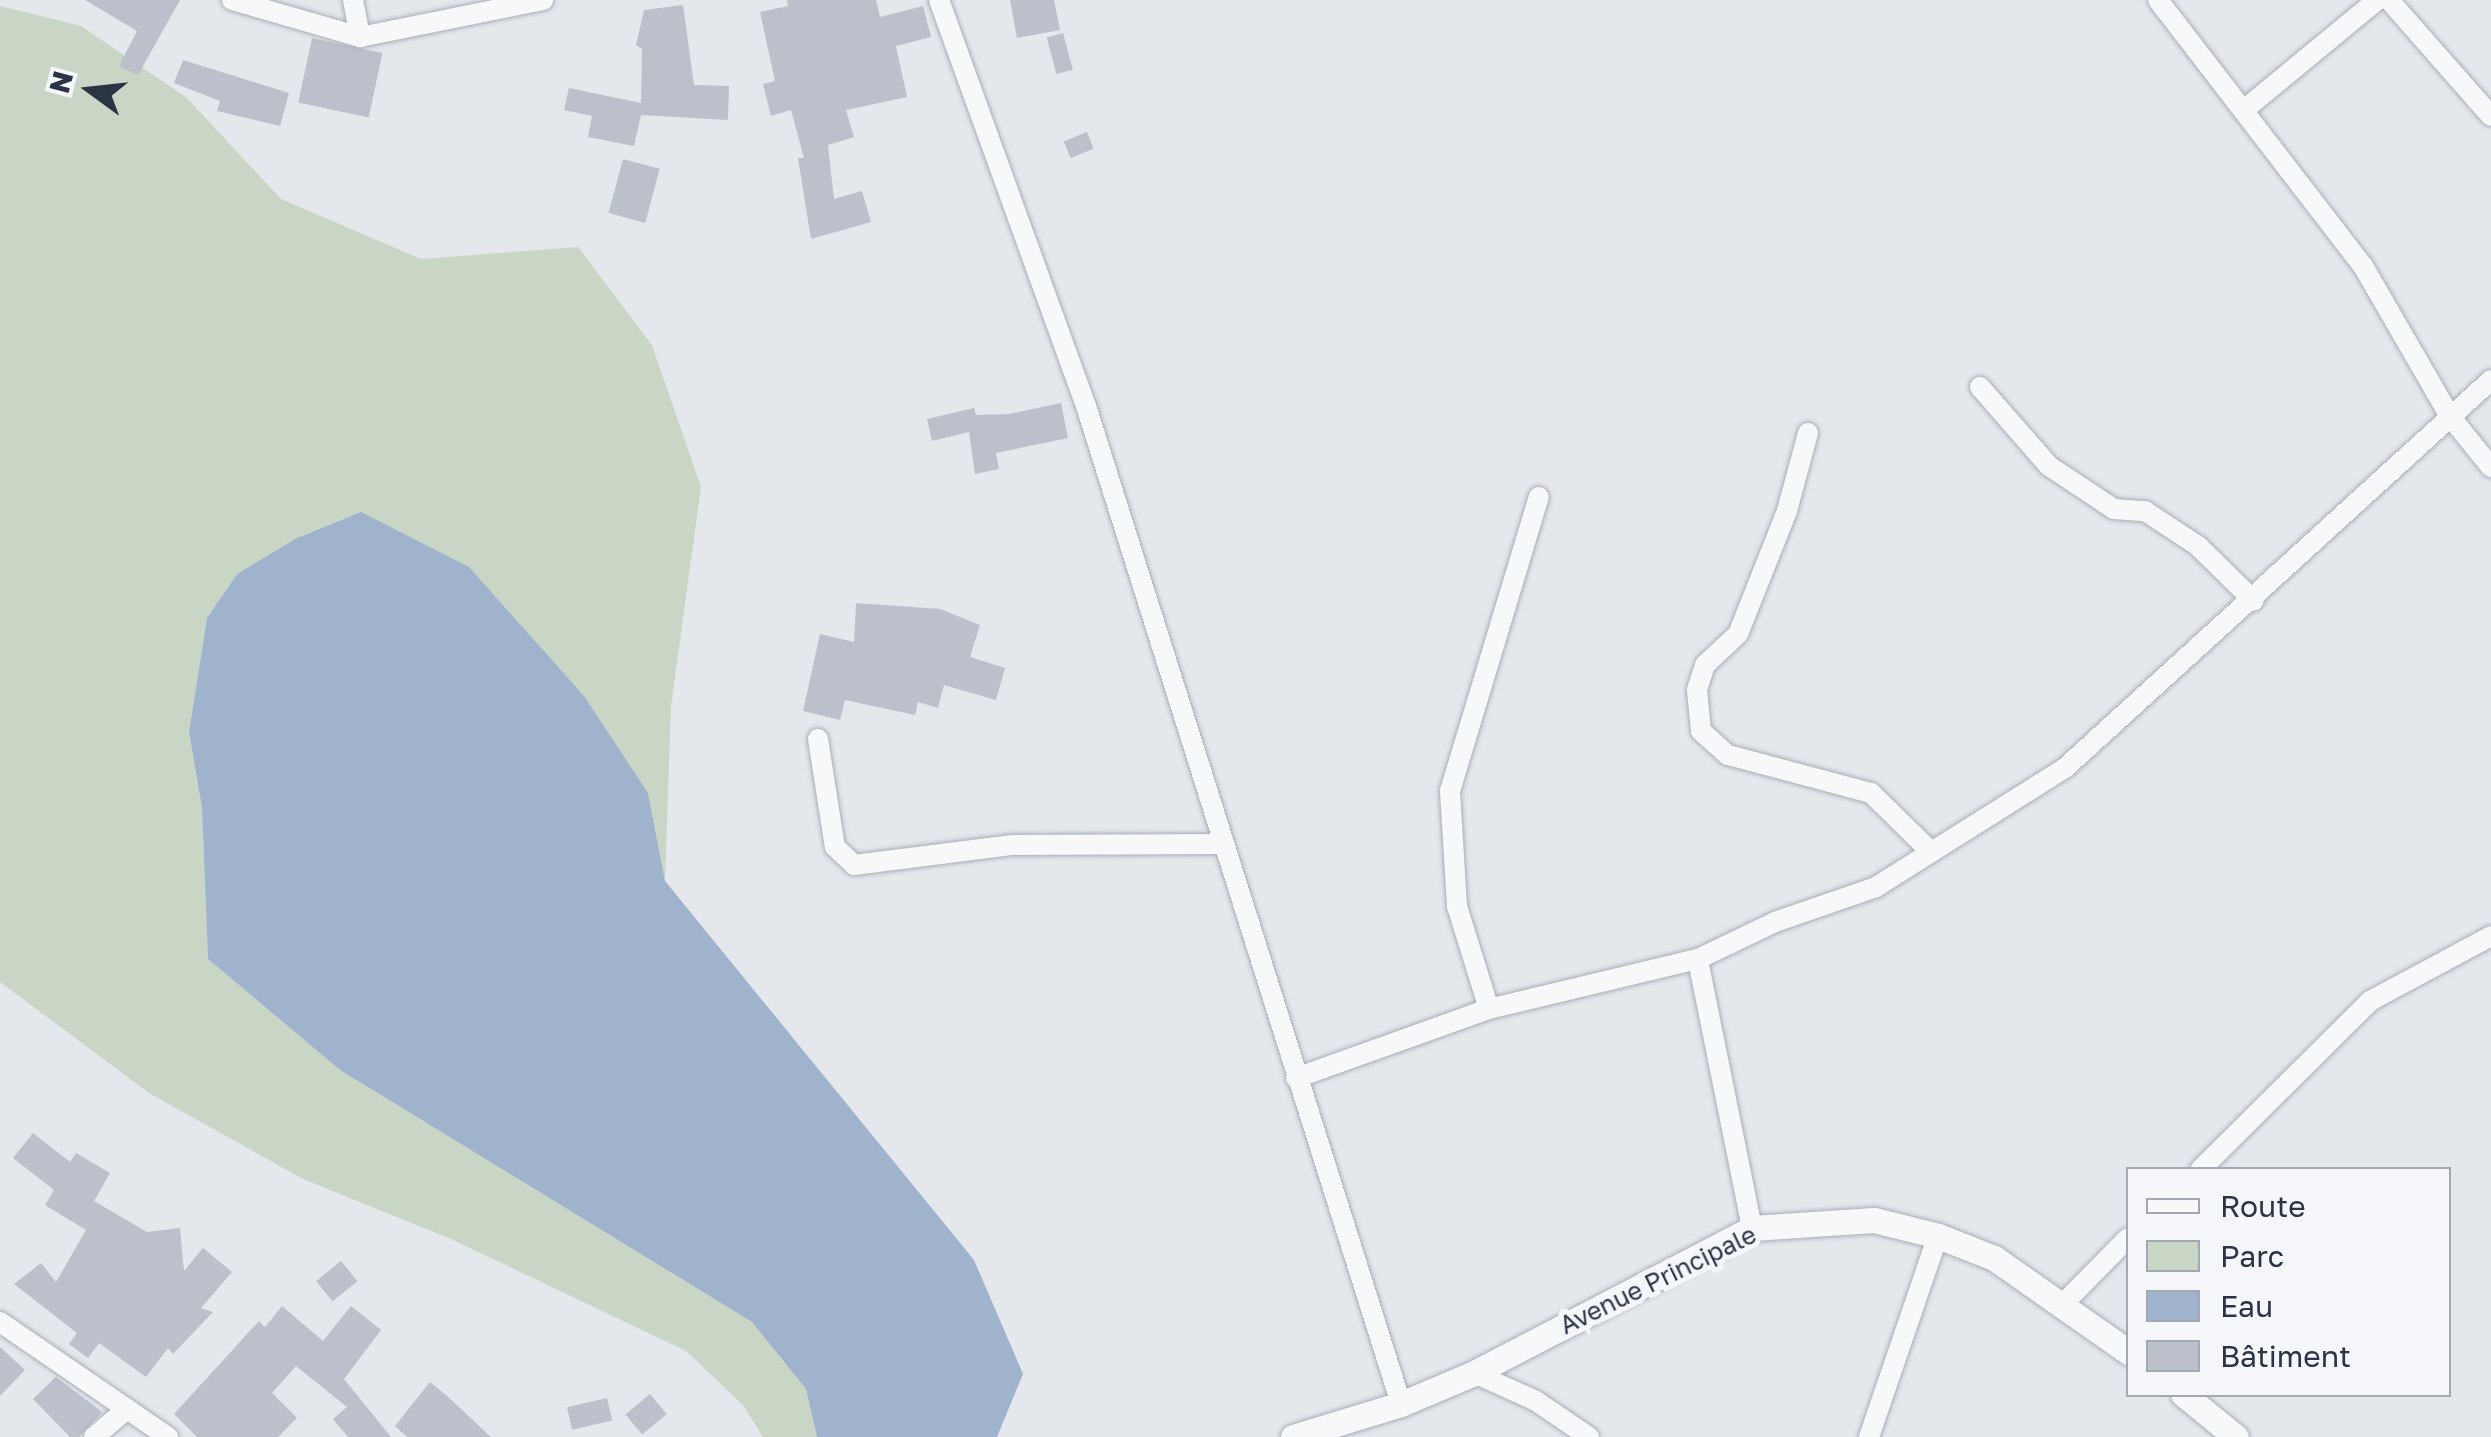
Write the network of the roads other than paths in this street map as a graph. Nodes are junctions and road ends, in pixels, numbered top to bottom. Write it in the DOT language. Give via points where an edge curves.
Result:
graph roads {
  1 [pos="232,0"];
  2 [pos="352,0"];
  3 [pos="543,0"];
  4 [pos="939,0"];
  5 [pos="2158,0"];
  6 [pos="2377,0"];
  7 [pos="2389,0"];
  8 [pos="520,3"];
  9 [pos="360,38"];
  10 [pos="2246,110"];
  11 [pos="2491,116"];
  12 [pos="2491,380"];
  13 [pos="1980,387"];
  14 [pos="2449,415"];
  15 [pos="1808,434"];
  16 [pos="2491,467"];
  17 [pos="1539,497"];
  18 [pos="2254,601"];
  19 [pos="818,739"];
  20 [pos="1219,844"];
  21 [pos="1931,852"];
  22 [pos="2491,936"];
  23 [pos="1698,959"];
  24 [pos="1489,1009"];
  25 [pos="1296,1078"];
  26 [pos="2203,1167"];
  27 [pos="1752,1228"];
  28 [pos="1938,1236"];
  29 [pos="2126,1240"];
  30 [pos="2064,1302"];
  31 [pos="0,1322"];
  32 [pos="2126,1350"];
  33 [pos="1474,1372"];
  34 [pos="2186,1397"];
  35 [pos="1401,1404"];
  36 [pos="128,1410"];
  37 [pos="2226,1434"];
  38 [pos="94,1437"];
  39 [pos="168,1437"];
  40 [pos="1292,1437"];
  41 [pos="1590,1437"];
  42 [pos="1868,1437"];
  1 -- 9 [label="street"];
  2 -- 9 [label="street"];
  3 -- 8 [label="street"];
  4 -- 20 [label="street" via="1086,406"];
  5 -- 10 [label="street"];
  6 -- 10 [label="street"];
  7 -- 11 [label="street"];
  8 -- 9 [label="street"];
  10 -- 14 [label="street" via="2363,266"];
  12 -- 14 [label="street"];
  13 -- 18 [label="street" via="2049,466 2114,509 2145,511 2198,546"];
  14 -- 16 [label="street"];
  14 -- 18 [label="street"];
  15 -- 21 [label="street" via="1787,511 1738,634 1705,665 1697,690 1701,731 1728,756 1871,792"];
  17 -- 24 [label="street" via="1450,791 1457,906"];
  18 -- 21 [label="street" via="2066,768"];
  19 -- 20 [label="street" via="835,847 854,865 1014,845"];
  20 -- 25 [label="street"];
  21 -- 23 [label="street" via="1876,887 1775,922"];
  22 -- 26 [label="street" via="2370,1001"];
  23 -- 24 [label="street"];
  23 -- 27 [label="street"];
  24 -- 25 [label="street"];
  25 -- 35 [label="street"];
  27 -- 28 [label="street, Avenue Principale" via="1874,1220"];
  27 -- 33 [label="street, Avenue Principale"];
  28 -- 30 [label="street, Avenue Principale" via="1994,1258"];
  28 -- 42 [label="street"];
  29 -- 30 [label="street"];
  30 -- 32 [label="street, Avenue Principale"];
  31 -- 36 [label="street"];
  33 -- 35 [label="street, Avenue Principale"];
  33 -- 41 [label="street" via="1536,1401"];
  34 -- 37 [label="street"];
  35 -- 40 [label="street, Avenue Principale"];
  36 -- 38 [label="street"];
  36 -- 39 [label="street"];
}
